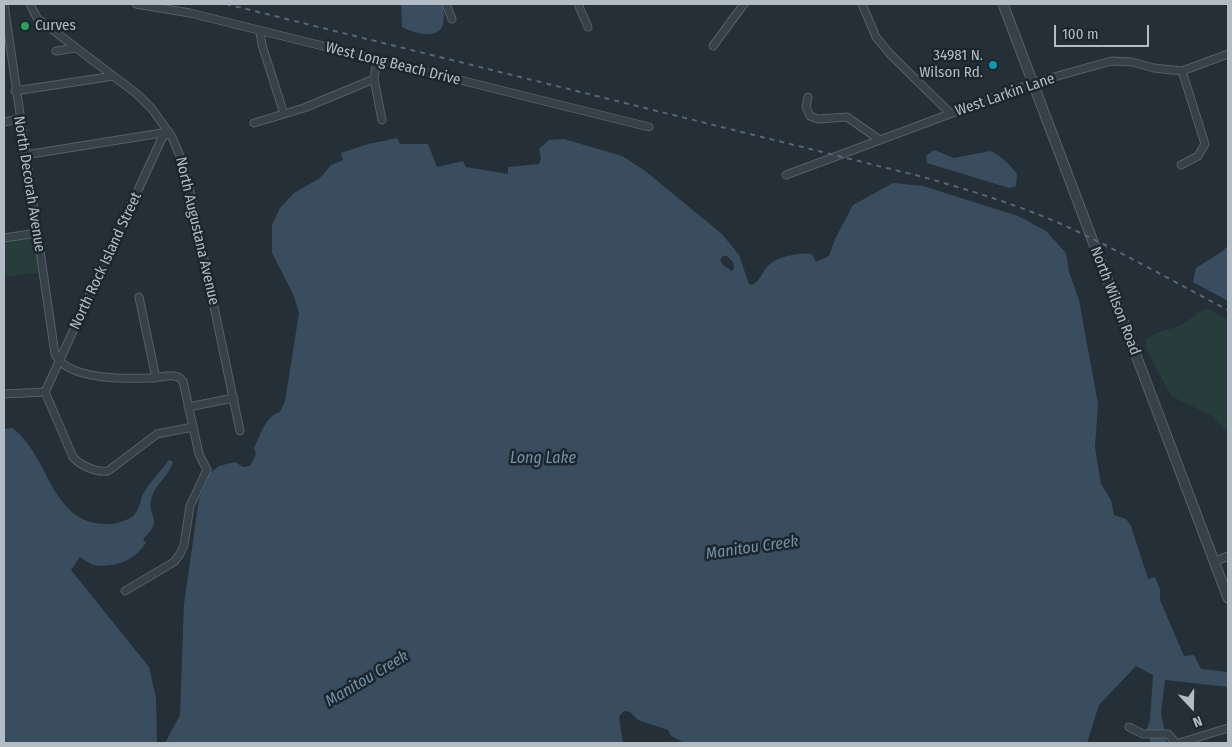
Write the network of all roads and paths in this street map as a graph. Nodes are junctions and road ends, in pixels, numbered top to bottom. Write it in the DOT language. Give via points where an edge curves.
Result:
graph roads {
  1 [pos="4,4"];
  2 [pos="30,4"];
  3 [pos="136,4"];
  4 [pos="446,4"];
  5 [pos="578,4"];
  6 [pos="744,4"];
  7 [pos="862,4"];
  8 [pos="1003,4"];
  9 [pos="452,19"];
  10 [pos="588,27"];
  11 [pos="260,30"];
  12 [pos="713,46"];
  13 [pos="75,48"];
  14 [pos="56,51"];
  15 [pos="1228,54"];
  16 [pos="377,60"];
  17 [pos="1182,71"];
  18 [pos="114,76"];
  19 [pos="374,79"];
  20 [pos="1033,84"];
  21 [pos="15,91"];
  22 [pos="808,97"];
  23 [pos="950,113"];
  24 [pos="284,114"];
  25 [pos="19,119"];
  26 [pos="382,120"];
  27 [pos="4,122"];
  28 [pos="254,122"];
  29 [pos="649,127"];
  30 [pos="169,132"];
  31 [pos="880,140"];
  32 [pos="25,156"];
  33 [pos="1181,165"];
  34 [pos="786,175"];
  35 [pos="37,234"];
  36 [pos="4,238"];
  37 [pos="139,297"];
  38 [pos="59,362"];
  39 [pos="156,378"];
  40 [pos="45,392"];
  41 [pos="4,394"];
  42 [pos="234,398"];
  43 [pos="188,407"];
  44 [pos="193,427"];
  45 [pos="240,431"];
  46 [pos="1228,556"];
  47 [pos="1214,562"];
  48 [pos="125,591"];
  49 [pos="1228,598"];
  50 [pos="1129,727"];
  51 [pos="1228,728"];
  52 [pos="1178,743"];
  1 -- 21 [label="street, North Decorah Avenue"];
  2 -- 13 [label="street, North Augustana Avenue" via="37,18"];
  3 -- 11 [label="street, West Long Beach Drive"];
  4 -- 9 [label="street"];
  5 -- 10 [label="street"];
  6 -- 12 [label="street"];
  7 -- 23 [label="street" via="876,37"];
  8 -- 20 [label="street, North Wilson Road"];
  11 -- 16 [label="street, West Long Beach Drive"];
  11 -- 24 [label="street"];
  13 -- 14 [label="street"];
  13 -- 18 [label="street, North Augustana Avenue"];
  15 -- 17 [label="street, West Larkin Lane"];
  16 -- 19 [label="street"];
  16 -- 29 [label="street, West Long Beach Drive"];
  17 -- 20 [label="street, West Larkin Lane" via="1112,61"];
  17 -- 33 [label="street" via="1205,144 1198,156"];
  18 -- 21 [label="street"];
  18 -- 30 [label="street, North Augustana Avenue" via="152,109"];
  19 -- 24 [label="street"];
  19 -- 26 [label="street"];
  20 -- 23 [label="street, West Larkin Lane"];
  20 -- 47 [label="street, North Wilson Road"];
  21 -- 25 [label="street, North Decorah Avenue"];
  22 -- 31 [label="street" via="810,116 818,119 847,117"];
  23 -- 31 [label="street, West Larkin Lane"];
  24 -- 28 [label="street"];
  25 -- 27 [label="street"];
  25 -- 32 [label="street, North Decorah Avenue"];
  30 -- 32 [label="street"];
  30 -- 38 [label="street, North Rock Island Street" via="162,138"];
  30 -- 42 [label="street, North Augustana Avenue" via="188,182"];
  31 -- 34 [label="street, West Larkin Lane"];
  32 -- 35 [label="street, North Decorah Avenue"];
  35 -- 36 [label="street"];
  35 -- 38 [label="street, North Decorah Avenue" via="55,354"];
  37 -- 39 [label="street"];
  38 -- 39 [label="street" via="102,377"];
  38 -- 40 [label="street, North Rock Island Street"];
  39 -- 43 [label="street" via="180,377 184,381"];
  40 -- 41 [label="street"];
  40 -- 44 [label="street" via="73,457 99,472 108,471 157,434"];
  42 -- 43 [label="street"];
  42 -- 45 [label="street, North Augustana Avenue"];
  43 -- 44 [label="street"];
  44 -- 48 [label="street" via="199,454 207,470 190,506 182,549 174,562"];
  46 -- 47 [label="street"];
  47 -- 49 [label="street, North Wilson Road"];
  50 -- 52 [label="street" via="1137,733 1168,734"];
  51 -- 52 [label="street"];
}
